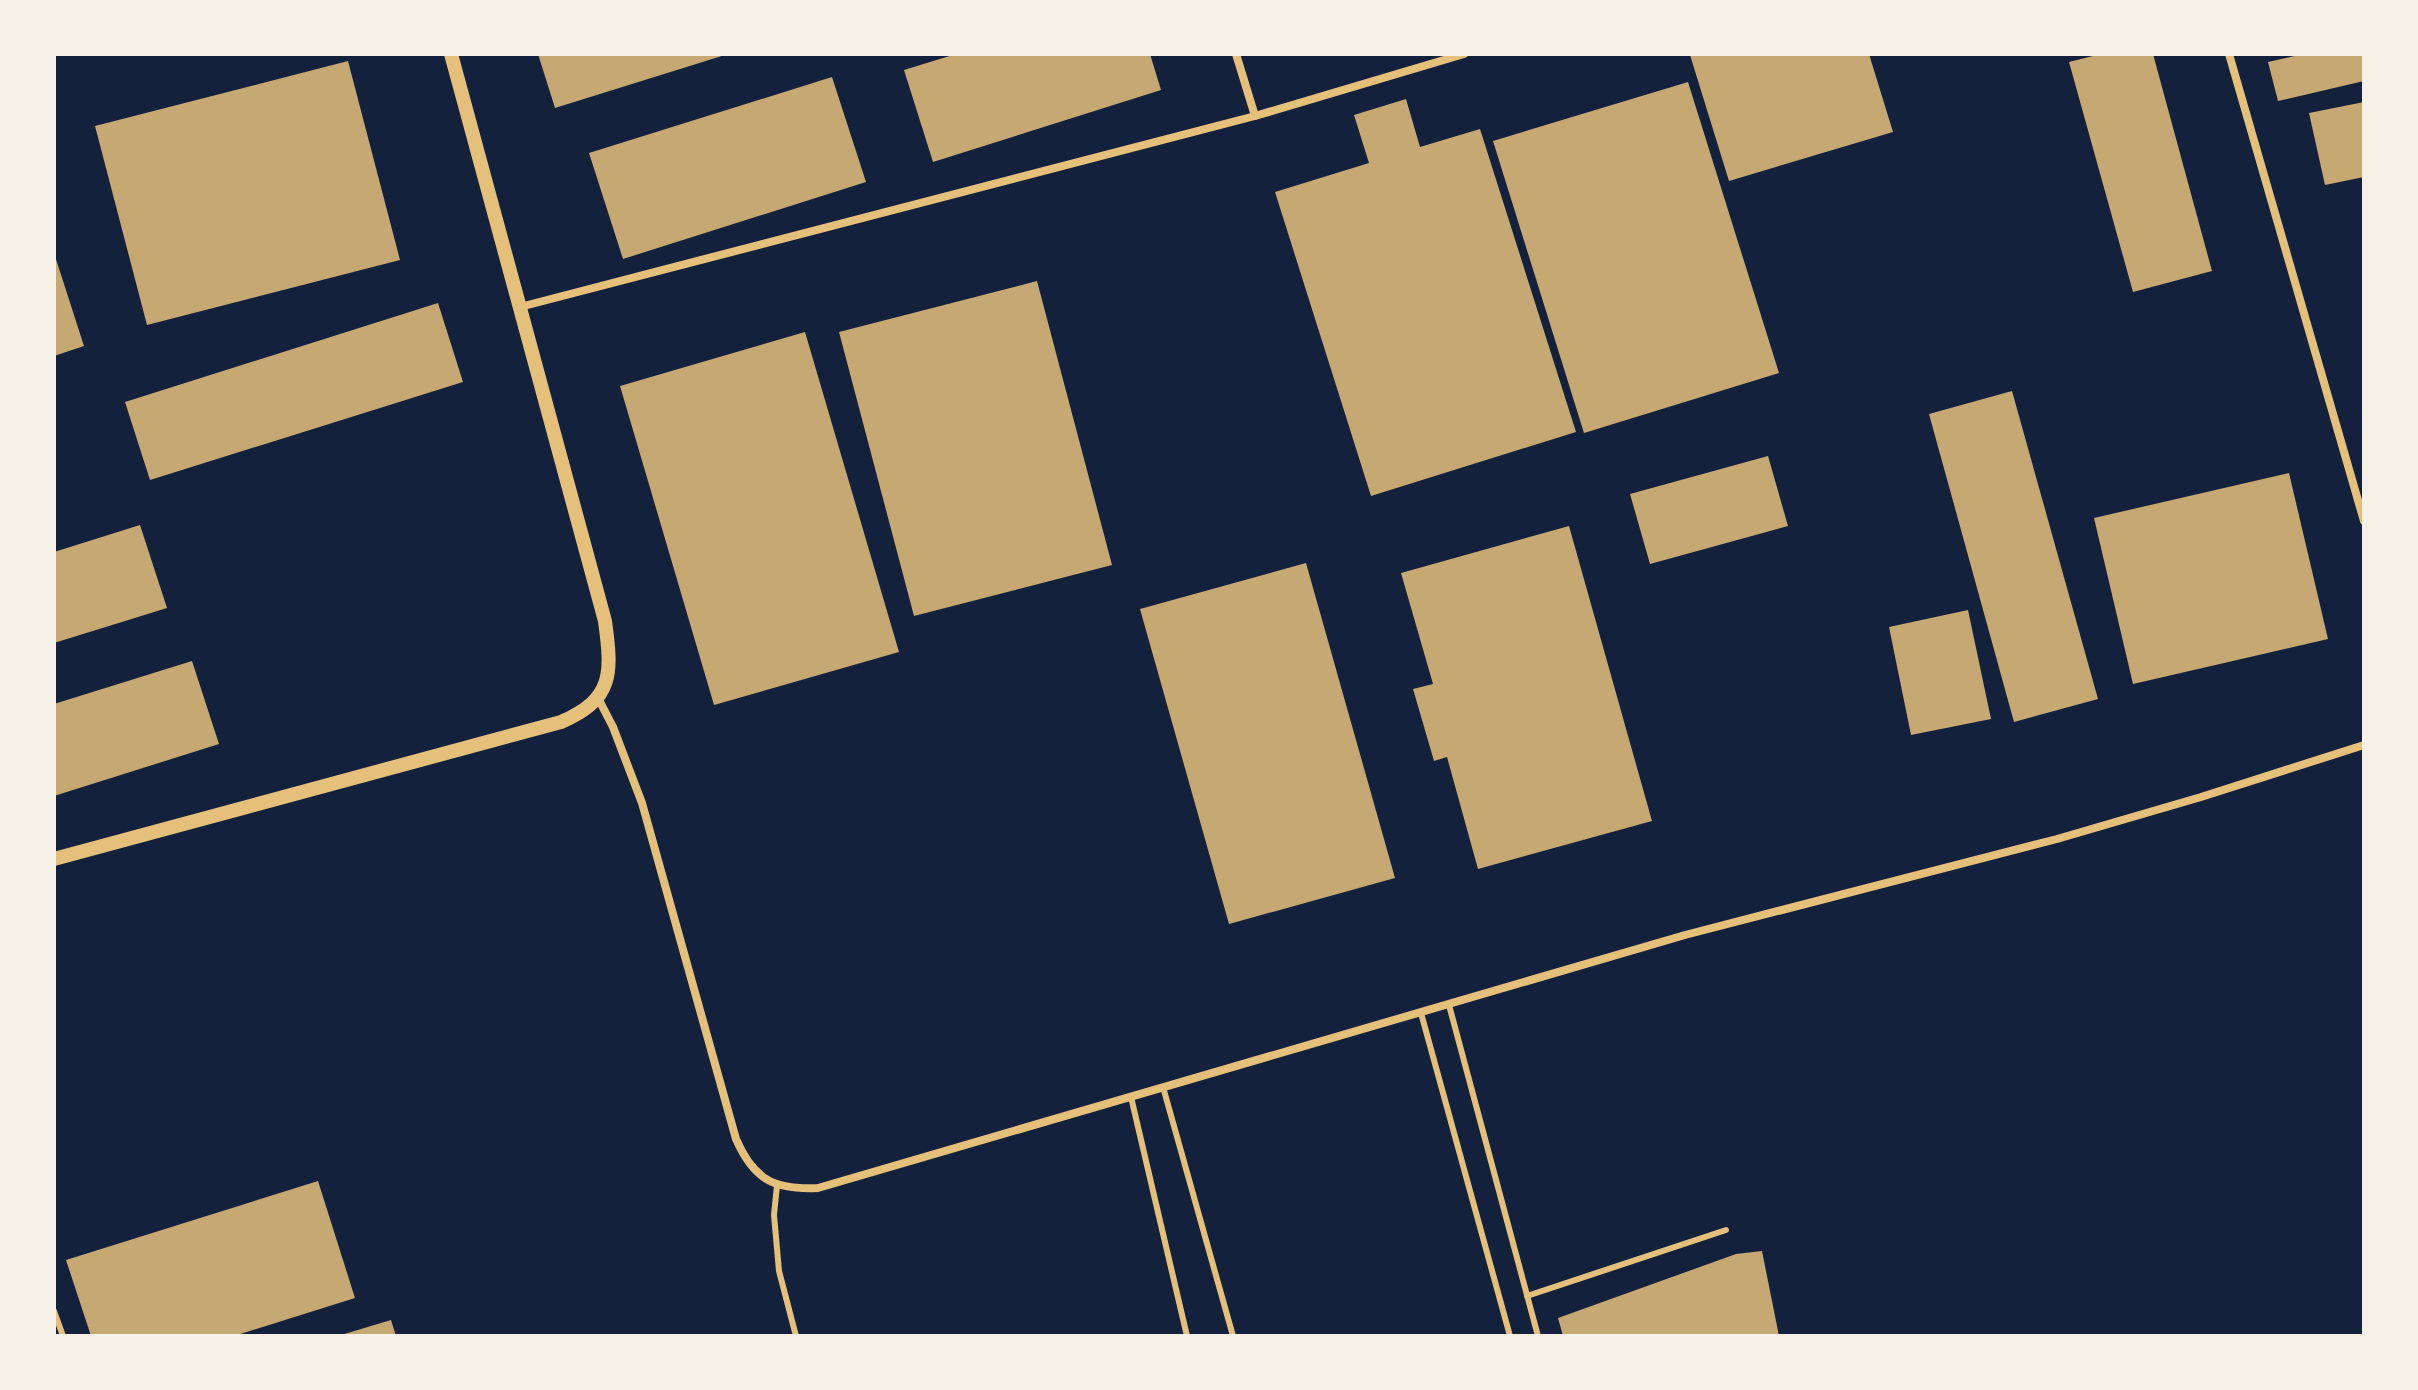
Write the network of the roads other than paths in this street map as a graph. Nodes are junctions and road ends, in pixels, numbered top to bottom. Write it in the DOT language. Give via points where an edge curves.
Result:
graph roads {
  1 [pos="451,54"];
  2 [pos="1236,54"];
  3 [pos="1464,54"];
  4 [pos="2229,54"];
  5 [pos="1255,116"];
  6 [pos="520,307"];
  7 [pos="2364,521"];
  8 [pos="598,698"];
  9 [pos="2364,745"];
  10 [pos="54,859"];
  11 [pos="1449,1005"];
  12 [pos="1421,1013"];
  13 [pos="1163,1087"];
  14 [pos="1131,1097"];
  15 [pos="777,1185"];
  16 [pos="1726,1230"];
  17 [pos="1527,1296"];
  18 [pos="54,1311"];
  19 [pos="63,1336"];
  20 [pos="796,1336"];
  21 [pos="1187,1336"];
  22 [pos="1233,1336"];
  23 [pos="1510,1336"];
  24 [pos="1538,1336"];
  1 -- 6 [label="street"];
  2 -- 5 [label="street"];
  3 -- 5 [label="street"];
  4 -- 7 [label="street"];
  5 -- 6 [label="street"];
  6 -- 8 [label="street" via="605,621 609,666"];
  8 -- 10 [label="street" via="561,722"];
  8 -- 15 [label="street" via="642,803 736,1139 756,1172"];
  9 -- 11 [label="street" via="2057,839 1685,935"];
  11 -- 12 [label="street"];
  11 -- 17 [label="lane"];
  12 -- 13 [label="street"];
  12 -- 23 [label="lane"];
  13 -- 14 [label="street"];
  13 -- 22 [label="lane"];
  14 -- 15 [label="street" via="818,1188"];
  14 -- 21 [label="lane"];
  15 -- 20 [label="lane" via="779,1271"];
  16 -- 17 [label="lane"];
  17 -- 24 [label="lane"];
  18 -- 19 [label="lane"];
}
